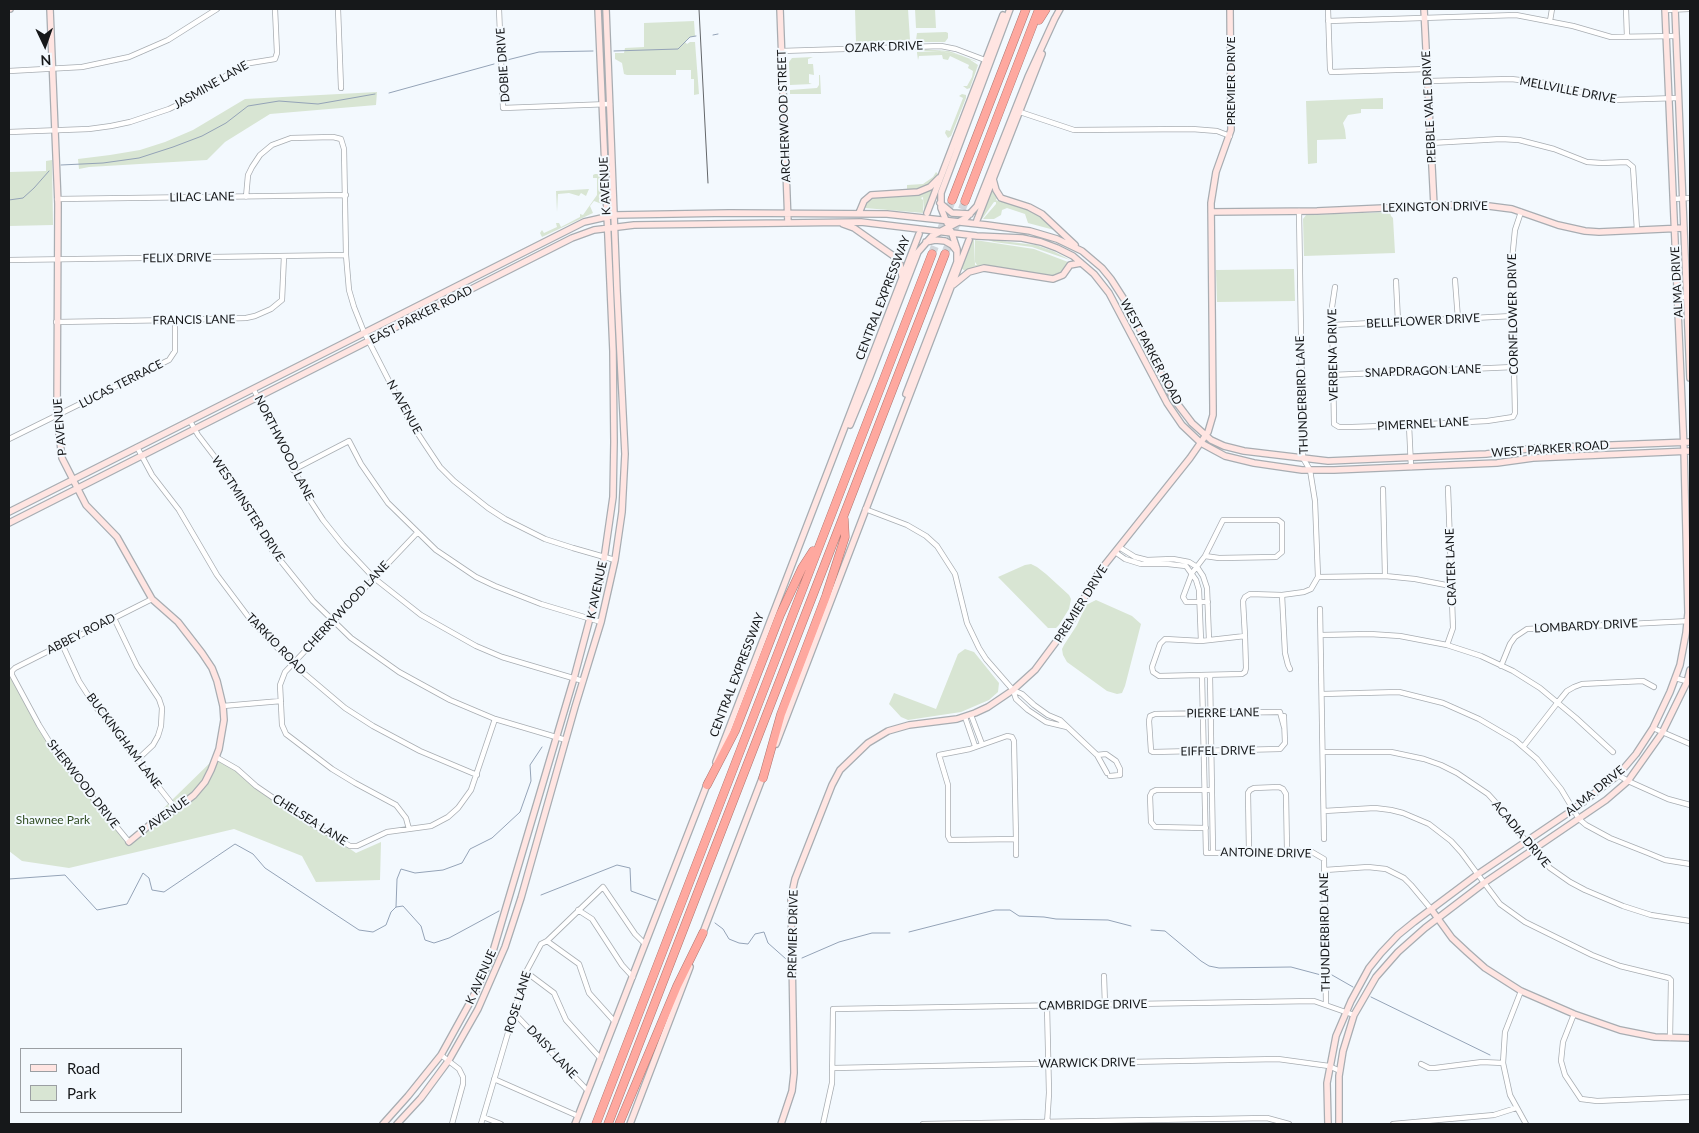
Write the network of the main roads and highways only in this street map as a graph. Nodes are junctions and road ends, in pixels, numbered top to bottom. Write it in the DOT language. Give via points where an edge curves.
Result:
graph roads {
  1 [pos="50,9"];
  2 [pos="598,9"];
  3 [pos="606,9"];
  4 [pos="780,9"];
  5 [pos="1006,9"];
  6 [pos="1010,9"];
  7 [pos="1021,9"];
  8 [pos="1026,9"];
  9 [pos="1039,9"];
  10 [pos="1046,9"];
  11 [pos="1060,9"];
  12 [pos="1230,9"];
  13 [pos="1424,9"];
  14 [pos="1665,9"];
  15 [pos="1675,9"];
  16 [pos="1055,18"];
  17 [pos="1016,36"];
  18 [pos="1029,37"];
  19 [pos="607,38"];
  20 [pos="598,39"];
  21 [pos="942,174"];
  22 [pos="993,178"];
  23 [pos="952,200"];
  24 [pos="965,201"];
  25 [pos="940,203"];
  26 [pos="1434,206"];
  27 [pos="1211,212"];
  28 [pos="729,213"];
  29 [pos="859,213"];
  30 [pos="927,213"];
  31 [pos="788,214"];
  32 [pos="970,214"];
  33 [pos="615,215"];
  34 [pos="607,216"];
  35 [pos="946,220"];
  36 [pos="977,220"];
  37 [pos="837,222"];
  38 [pos="861,222"];
  39 [pos="958,222"];
  40 [pos="788,223"];
  41 [pos="729,224"];
  42 [pos="615,226"];
  43 [pos="607,227"];
  44 [pos="1684,228"];
  45 [pos="1674,229"];
  46 [pos="950,230"];
  47 [pos="940,232"];
  48 [pos="919,234"];
  49 [pos="969,240"];
  50 [pos="924,242"];
  51 [pos="541,243"];
  52 [pos="958,251"];
  53 [pos="1082,251"];
  54 [pos="546,252"];
  55 [pos="932,254"];
  56 [pos="944,254"];
  57 [pos="1081,263"];
  58 [pos="489,270"];
  59 [pos="494,279"];
  60 [pos="902,281"];
  61 [pos="952,287"];
  62 [pos="436,297"];
  63 [pos="1689,297"];
  64 [pos="440,306"];
  65 [pos="1128,307"];
  66 [pos="1120,312"];
  67 [pos="613,351"];
  68 [pos="621,351"];
  69 [pos="1153,357"];
  70 [pos="1145,362"];
  71 [pos="303,364"];
  72 [pos="1690,371"];
  73 [pos="307,372"];
  74 [pos="1680,372"];
  75 [pos="1690,378"];
  76 [pos="894,435"];
  77 [pos="1206,436"];
  78 [pos="614,442"];
  79 [pos="625,442"];
  80 [pos="1687,442"];
  81 [pos="1201,443"];
  82 [pos="1607,445"];
  83 [pos="1553,447"];
  84 [pos="1687,451"];
  85 [pos="1256,454"];
  86 [pos="1486,454"];
  87 [pos="1607,454"];
  88 [pos="1552,457"];
  89 [pos="1254,463"];
  90 [pos="1485,464"];
  91 [pos="71,479"];
  92 [pos="825,479"];
  93 [pos="76,489"];
  94 [pos="9,512"];
  95 [pos="844,515"];
  96 [pos="9,522"];
  97 [pos="1688,537"];
  98 [pos="821,539"];
  99 [pos="1689,621"];
  100 [pos="1690,670"];
  101 [pos="1689,682"];
  102 [pos="763,778"];
  103 [pos="707,785"];
  104 [pos="129,842"];
  105 [pos="515,878"];
  106 [pos="526,881"];
  107 [pos="1431,910"];
  108 [pos="1437,919"];
  109 [pos="703,933"];
  110 [pos="1690,1038"];
  111 [pos="391,1116"];
  112 [pos="398,1123"];
  113 [pos="383,1124"];
  114 [pos="575,1124"];
  115 [pos="596,1124"];
  116 [pos="608,1124"];
  117 [pos="619,1124"];
  118 [pos="630,1124"];
  119 [pos="781,1124"];
  120 [pos="1328,1124"];
  121 [pos="1340,1124"];
  1 -- 91 [label="main road, P AVENUE" via="57,199 57,417 60,449"];
  2 -- 20 [label="main road, K AVENUE"];
  3 -- 19 [label="main road, K AVENUE"];
  4 -- 31 [label="main road, ARCHERWOOD STREET"];
  5 -- 21 [label="main road"];
  6 -- 25 [label="main road" via="942,190"];
  7 -- 17 [label="highway"];
  8 -- 17 [label="highway"];
  9 -- 18 [label="highway"];
  10 -- 18 [label="highway"];
  11 -- 16 [label="main road"];
  12 -- 27 [label="main road, PREMIER DRIVE" via="1230,136 1216,172"];
  13 -- 26 [label="main road, PEBBLE VALE DRIVE"];
  14 -- 45 [label="main road, ALMA DRIVE"];
  15 -- 44 [label="main road, ALMA DRIVE"];
  16 -- 22 [label="main road"];
  16 -- 32 [label="main road" via="980,199"];
  17 -- 23 [label="highway"];
  18 -- 24 [label="highway"];
  19 -- 20 [label="main road"];
  19 -- 33 [label="main road, K AVENUE"];
  20 -- 34 [label="main road, K AVENUE"];
  21 -- 29 [label="main road" via="930,187 918,192 871,195"];
  21 -- 30 [label="main road"];
  22 -- 36 [label="main road"];
  22 -- 53 [label="main road" via="1001,198 1042,214"];
  25 -- 32 [label="main road" via="952,213"];
  25 -- 35 [label="main road"];
  26 -- 27 [label="main road, LEXINGTON DRIVE"];
  26 -- 45 [label="main road, LEXINGTON DRIVE" via="1486,205 1521,212 1572,229 1600,232"];
  27 -- 77 [label="main road, PREMIER DRIVE" via="1213,415"];
  28 -- 31 [label="main road, EAST PARKER ROAD"];
  28 -- 33 [label="main road, EAST PARKER ROAD"];
  28 -- 41 [label="main road"];
  29 -- 31 [label="main road, EAST PARKER ROAD"];
  29 -- 35 [label="main road, WEST PARKER ROAD"];
  31 -- 40 [label="main road, ARCHERWOOD STREET"];
  32 -- 39 [label="main road"];
  33 -- 34 [label="main road, EAST PARKER ROAD"];
  33 -- 42 [label="main road, K AVENUE"];
  34 -- 43 [label="main road, K AVENUE"];
  34 -- 51 [label="main road, EAST PARKER ROAD" via="584,222"];
  35 -- 39 [label="main road, WEST PARKER ROAD"];
  35 -- 46 [label="main road"];
  37 -- 38 [label="main road, EAST PARKER ROAD"];
  37 -- 40 [label="main road, EAST PARKER ROAD"];
  37 -- 60 [label="main road" via="854,228 894,256 902,270"];
  38 -- 47 [label="main road, WEST PARKER ROAD"];
  39 -- 46 [label="main road"];
  39 -- 53 [label="main road, WEST PARKER ROAD" via="1030,231"];
  40 -- 41 [label="main road, EAST PARKER ROAD"];
  41 -- 42 [label="main road, EAST PARKER ROAD"];
  42 -- 43 [label="main road, EAST PARKER ROAD"];
  42 -- 68 [label="main road, K AVENUE"];
  43 -- 54 [label="main road, EAST PARKER ROAD" via="582,234"];
  43 -- 67 [label="main road, K AVENUE"];
  44 -- 45 [label="main road, LEXINGTON DRIVE"];
  44 -- 63 [label="main road, ALMA DRIVE"];
  45 -- 74 [label="main road, ALMA DRIVE"];
  46 -- 47 [label="main road, WEST PARKER ROAD"];
  46 -- 52 [label="main road"];
  46 -- 57 [label="main road, WEST PARKER ROAD" via="1041,242 1058,248"];
  47 -- 50 [label="main road"];
  48 -- 60 [label="main road, CENTRAL EXPRESSWAY"];
  49 -- 61 [label="main road"];
  50 -- 52 [label="main road" via="945,242"];
  50 -- 92 [label="main road"];
  51 -- 54 [label="main road"];
  51 -- 58 [label="main road, EAST PARKER ROAD"];
  52 -- 76 [label="main road" via="957,262"];
  53 -- 65 [label="main road, WEST PARKER ROAD" via="1102,268"];
  54 -- 59 [label="main road, EAST PARKER ROAD"];
  55 -- 98 [label="highway"];
  56 -- 95 [label="highway"];
  57 -- 61 [label="main road" via="1070,265 1062,275 1053,279 984,268 969,272"];
  57 -- 66 [label="main road, WEST PARKER ROAD" via="1102,283"];
  58 -- 59 [label="main road"];
  58 -- 62 [label="main road, EAST PARKER ROAD"];
  59 -- 64 [label="main road, EAST PARKER ROAD"];
  60 -- 92 [label="main road, CENTRAL EXPRESSWAY"];
  61 -- 76 [label="main road"];
  62 -- 64 [label="main road"];
  62 -- 71 [label="main road, EAST PARKER ROAD"];
  63 -- 72 [label="main road, ALMA DRIVE"];
  64 -- 73 [label="main road, EAST PARKER ROAD"];
  65 -- 66 [label="main road"];
  65 -- 69 [label="main road, WEST PARKER ROAD"];
  66 -- 70 [label="main road, WEST PARKER ROAD"];
  67 -- 68 [label="main road"];
  67 -- 78 [label="main road, K AVENUE"];
  68 -- 79 [label="main road, K AVENUE"];
  69 -- 70 [label="main road"];
  69 -- 77 [label="main road, WEST PARKER ROAD" via="1184,414"];
  70 -- 81 [label="main road, WEST PARKER ROAD" via="1175,416"];
  71 -- 73 [label="main road"];
  71 -- 91 [label="main road, EAST PARKER ROAD"];
  72 -- 74 [label="main road"];
  72 -- 75 [label="main road, ALMA DRIVE"];
  73 -- 93 [label="main road, EAST PARKER ROAD"];
  74 -- 80 [label="main road, ALMA DRIVE"];
  76 -- 102 [label="main road"];
  77 -- 81 [label="main road, PREMIER DRIVE"];
  77 -- 85 [label="main road, WEST PARKER ROAD" via="1224,446"];
  78 -- 79 [label="main road"];
  78 -- 105 [label="main road, K AVENUE" via="613,497 602,573"];
  79 -- 106 [label="main road, K AVENUE" via="622,512 615,560 601,622"];
  80 -- 82 [label="main road, WEST PARKER ROAD"];
  80 -- 84 [label="main road, ALMA DRIVE"];
  81 -- 89 [label="main road, WEST PARKER ROAD" via="1225,456"];
  81 -- 119 [label="main road, PREMIER DRIVE" via="1092,583 1050,652 1013,690 968,716 888,731 868,743 840,770 795,879 791,897 794,1074"];
  82 -- 83 [label="main road, WEST PARKER ROAD"];
  82 -- 87 [label="main road"];
  83 -- 86 [label="main road, WEST PARKER ROAD"];
  83 -- 88 [label="main road"];
  84 -- 87 [label="main road, WEST PARKER ROAD"];
  84 -- 97 [label="main road, ALMA DRIVE"];
  85 -- 86 [label="main road, WEST PARKER ROAD" via="1328,460"];
  85 -- 89 [label="main road"];
  86 -- 90 [label="main road"];
  87 -- 88 [label="main road, WEST PARKER ROAD"];
  88 -- 90 [label="main road, WEST PARKER ROAD"];
  89 -- 90 [label="main road, WEST PARKER ROAD" via="1310,470"];
  91 -- 93 [label="main road, P AVENUE"];
  91 -- 94 [label="main road, EAST PARKER ROAD"];
  92 -- 103 [label="main road, CENTRAL EXPRESSWAY"];
  93 -- 96 [label="main road, EAST PARKER ROAD"];
  93 -- 104 [label="main road, P AVENUE" via="86,505 117,536 152,599 178,622 202,653 212,668 223,706 222,736 205,782 194,795"];
  95 -- 102 [label="highway" via="845,537 781,714"];
  95 -- 116 [label="highway"];
  97 -- 99 [label="main road, ALMA DRIVE"];
  98 -- 103 [label="highway" via="802,568 780,615 735,731"];
  98 -- 115 [label="highway"];
  99 -- 107 [label="main road, ALMA DRIVE" via="1670,692 1653,728 1618,775"];
  100 -- 101 [label="main road, ALMA DRIVE"];
  101 -- 108 [label="main road, ALMA DRIVE" via="1662,732 1628,781 1606,800"];
  102 -- 109 [label="main road"];
  103 -- 114 [label="main road, CENTRAL EXPRESSWAY"];
  105 -- 106 [label="main road"];
  105 -- 111 [label="main road, K AVENUE" via="498,939 470,1004 441,1055"];
  106 -- 112 [label="main road, K AVENUE" via="510,934 478,1009 449,1060"];
  107 -- 108 [label="main road"];
  107 -- 120 [label="main road, ALMA DRIVE" via="1381,952 1346,1011 1329,1066 1326,1092"];
  108 -- 110 [label="main road" via="1452,938 1485,968 1521,991 1620,1030 1655,1037"];
  108 -- 121 [label="main road, ALMA DRIVE" via="1388,963 1354,1015 1340,1071"];
  109 -- 117 [label="highway"];
  109 -- 118 [label="main road"];
  111 -- 112 [label="main road"];
  111 -- 113 [label="main road, K AVENUE"];
}
